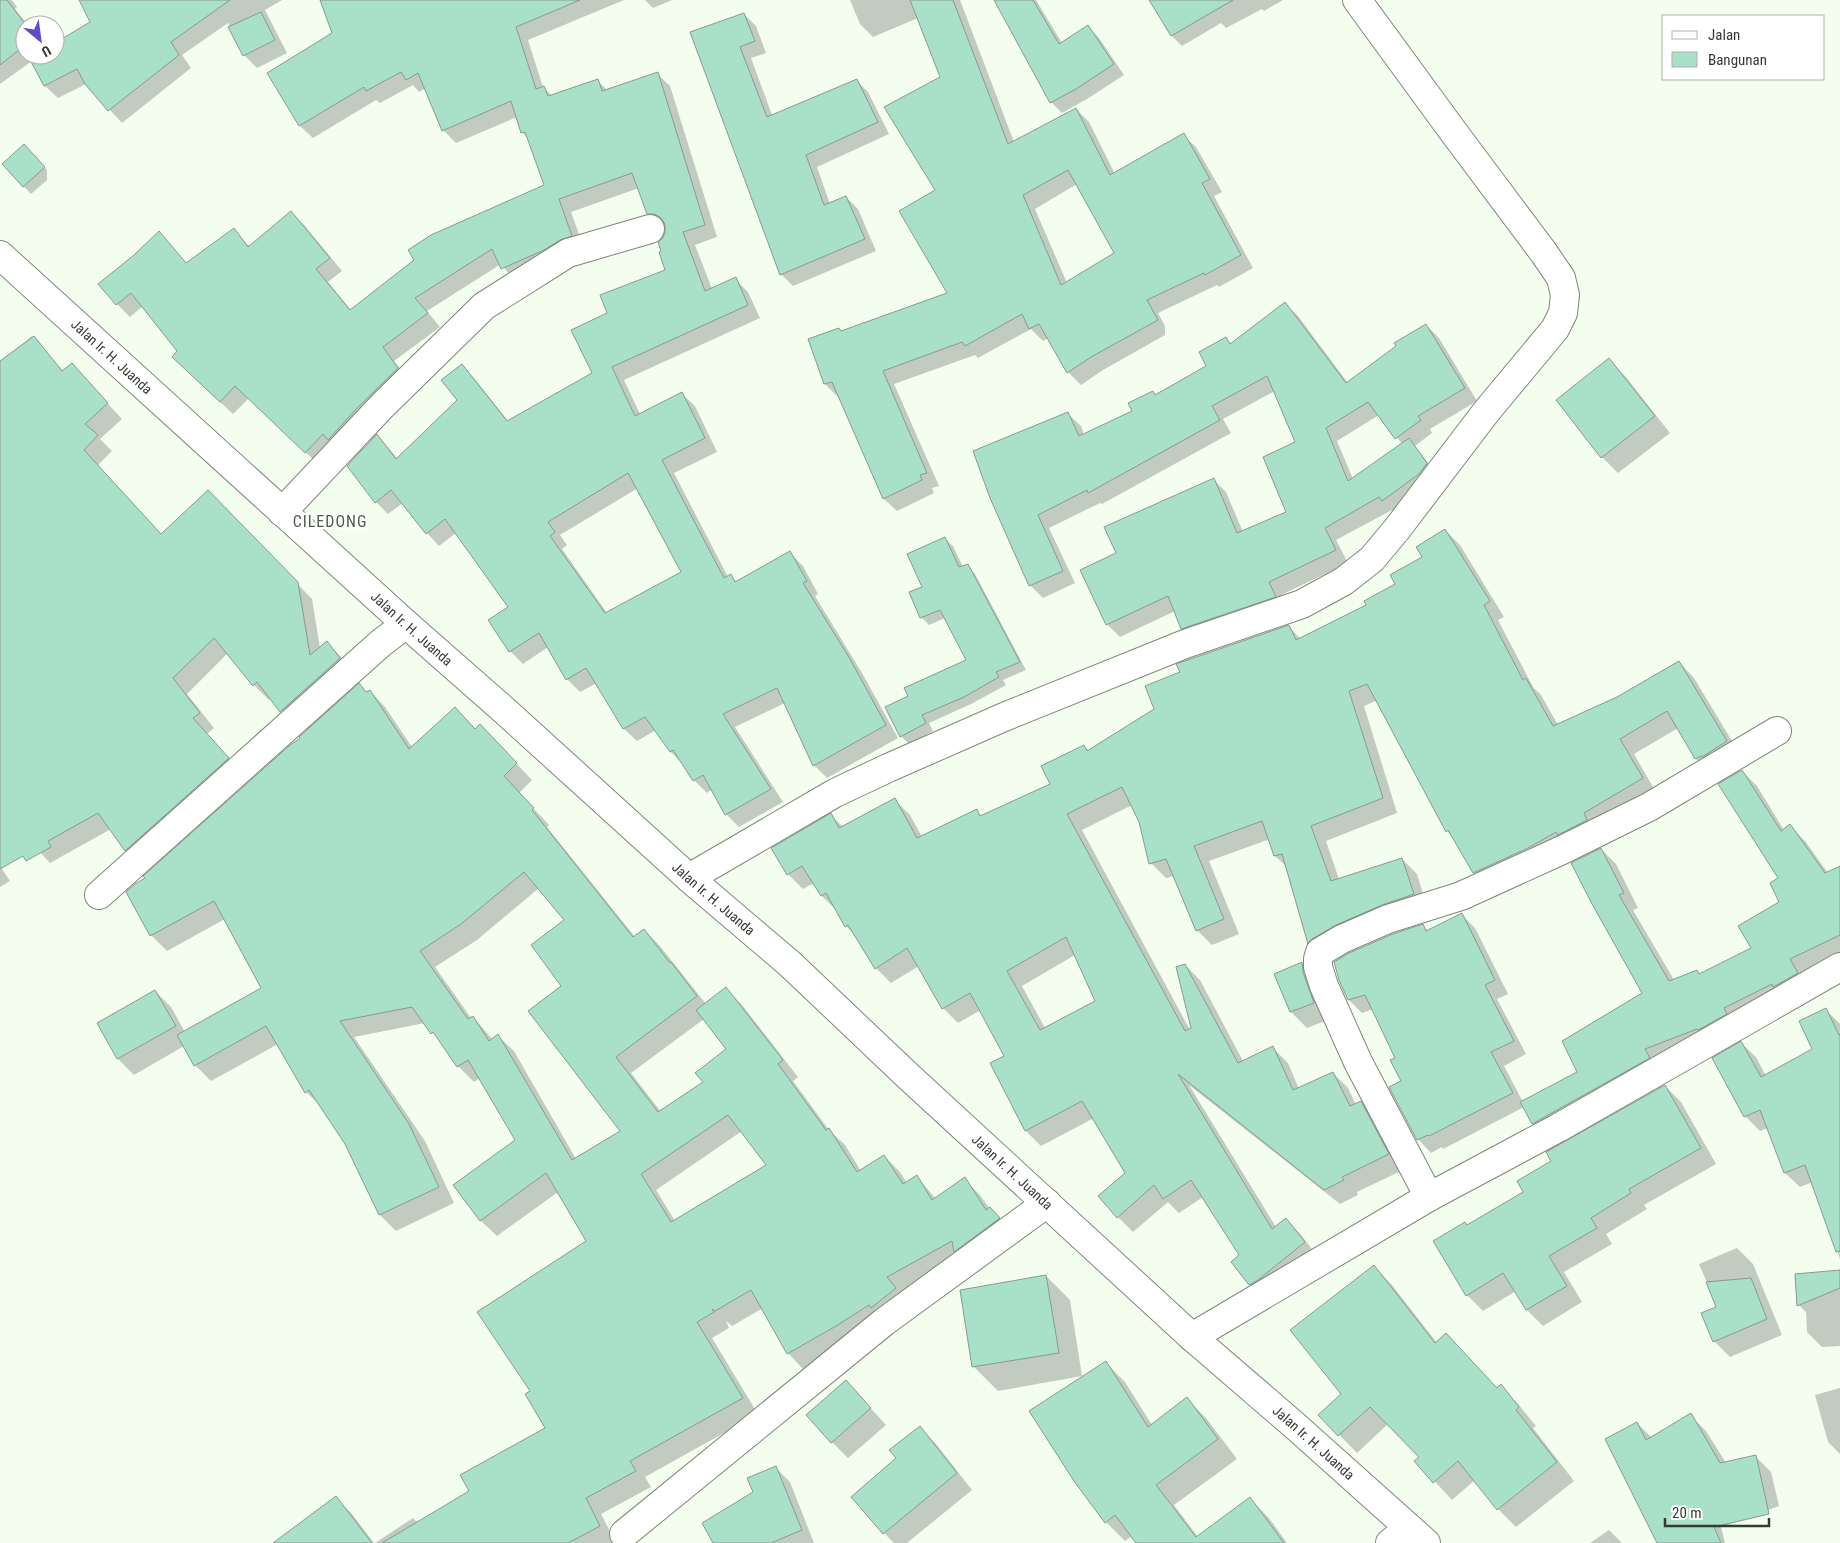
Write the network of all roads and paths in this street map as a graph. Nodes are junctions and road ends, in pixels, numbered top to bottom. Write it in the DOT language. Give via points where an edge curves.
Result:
graph roads {
  1 [pos="1357,0"];
  2 [pos="650,229"];
  3 [pos="0,255"];
  4 [pos="282,512"];
  5 [pos="406,624"];
  6 [pos="1777,732"];
  7 [pos="688,878"];
  8 [pos="99,895"];
  9 [pos="1840,967"];
  10 [pos="1429,1198"];
  11 [pos="1047,1203"];
  12 [pos="1192,1337"];
  13 [pos="624,1534"];
  14 [pos="1408,1538"];
  1 -- 7 [label="street" via="1561,278 1565,295 1563,313 1555,329 1372,559 1344,581 1302,604 1185,644 888,768 835,793"];
  2 -- 4 [label="street" via="568,253 484,306 382,406"];
  3 -- 4 [label="street, Jalan Ir. H. Juanda"];
  4 -- 5 [label="street, Jalan Ir. H. Juanda"];
  5 -- 7 [label="street, Jalan Ir. H. Juanda"];
  5 -- 8 [label="street"];
  6 -- 10 [label="street" via="1648,807 1560,851 1461,896 1388,919 1320,952 1318,967 1328,994 1366,1079"];
  7 -- 11 [label="street, Jalan Ir. H. Juanda" via="790,964"];
  9 -- 10 [label="street"];
  10 -- 12 [label="street"];
  11 -- 12 [label="street, Jalan Ir. H. Juanda"];
  11 -- 13 [label="street" via="884,1322"];
  12 -- 14 [label="street, Jalan Ir. H. Juanda" via="1293,1424"];
}
